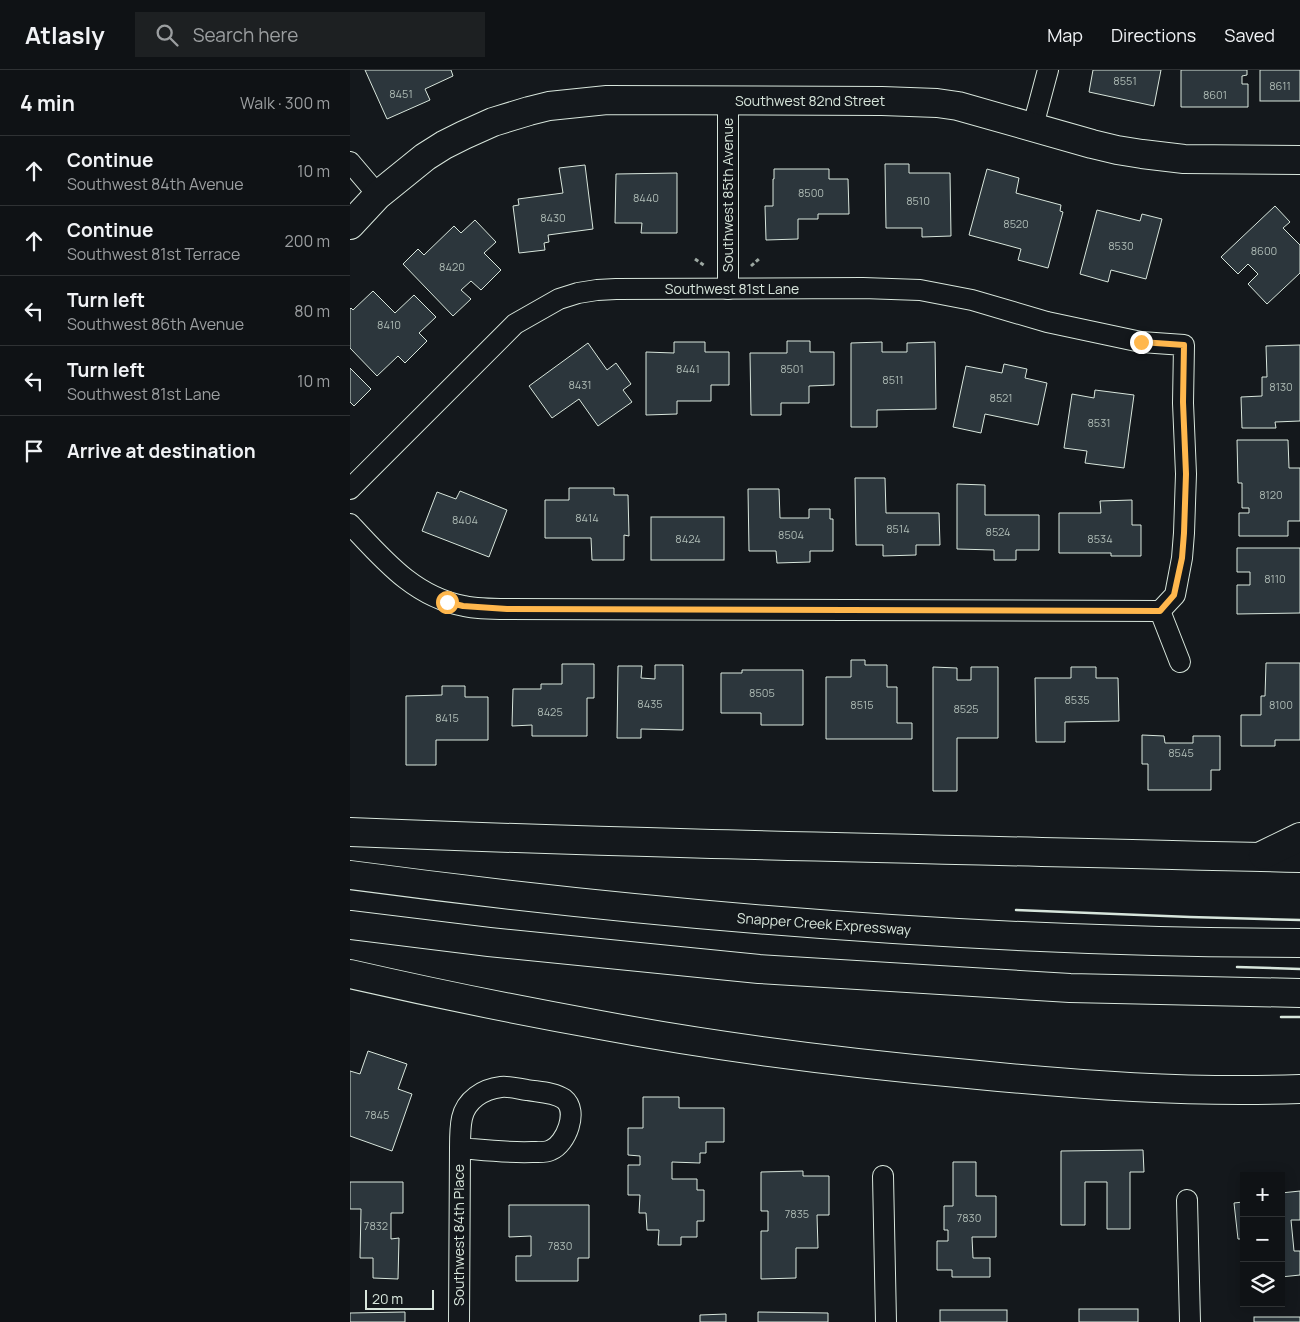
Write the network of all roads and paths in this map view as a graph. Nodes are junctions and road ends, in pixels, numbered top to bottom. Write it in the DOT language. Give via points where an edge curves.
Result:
graph roads {
  1 [pos="1048,70"];
  2 [pos="728,100"];
  3 [pos="1033,126"];
  4 [pos="1300,160"];
  5 [pos="350,162"];
  6 [pos="378,195"];
  7 [pos="350,225"];
  8 [pos="695,258"];
  9 [pos="760,258"];
  10 [pos="705,266"];
  11 [pos="751,266"];
  12 [pos="728,289"];
  13 [pos="350,489"];
  14 [pos="350,524"];
  15 [pos="1160,611"];
  16 [pos="1180,662"];
  17 [pos="350,832"];
  18 [pos="1300,837"];
  19 [pos="1260,857"];
  20 [pos="1300,858"];
  21 [pos="350,875"];
  22 [pos="350,925"];
  23 [pos="1296,943"];
  24 [pos="350,974"];
  25 [pos="1296,993"];
  26 [pos="1293,1093"];
  27 [pos="460,1148"];
  28 [pos="883,1176"];
  29 [pos="1187,1200"];
  30 [pos="458,1322"];
  31 [pos="886,1322"];
  32 [pos="1190,1322"];
  1 -- 3 [label="street"];
  2 -- 3 [label="main road, Southwest 82nd Street" via="937,103"];
  2 -- 6 [label="main road, Southwest 82nd Street" via="607,100 529,111 493,122 444,145"];
  2 -- 12 [label="street, Southwest 85th Avenue"];
  3 -- 4 [label="main road, Southwest 82nd Street" via="1117,150 1162,157"];
  5 -- 6 [label="street"];
  6 -- 7 [label="main road, Southwest 82nd Street"];
  8 -- 10 [label="path"];
  9 -- 11 [label="path"];
  12 -- 13 [label="street, Southwest 81st Lane" via="597,290 559,299 516,324"];
  12 -- 15 [label="street, Southwest 81st Lane" via="920,290 1141,342 1184,345 1186,474 1182,558 1174,595"];
  14 -- 15 [label="street" via="397,572 418,588 447,602 480,608"];
  15 -- 16 [label="street"];
  17 -- 19 [label="main road"];
  18 -- 19 [label="main road"];
  19 -- 20 [label="main road"];
  21 -- 23 [label="main road, Snapper Creek Expressway" via="571,901 821,924 1051,938"];
  22 -- 25 [label="main road" via="759,969 1070,988"];
  24 -- 26 [label="main road" via="602,1026 758,1050 1038,1081"];
  27 -- 27 [label="street, Southwest 84th Place" via="523,1153 550,1150 568,1131 569,1107 556,1095 502,1087 491,1089 466,1106 461,1120"];
  27 -- 30 [label="street, Southwest 84th Place"];
  28 -- 31 [label="street"];
  29 -- 32 [label="street"];
}
